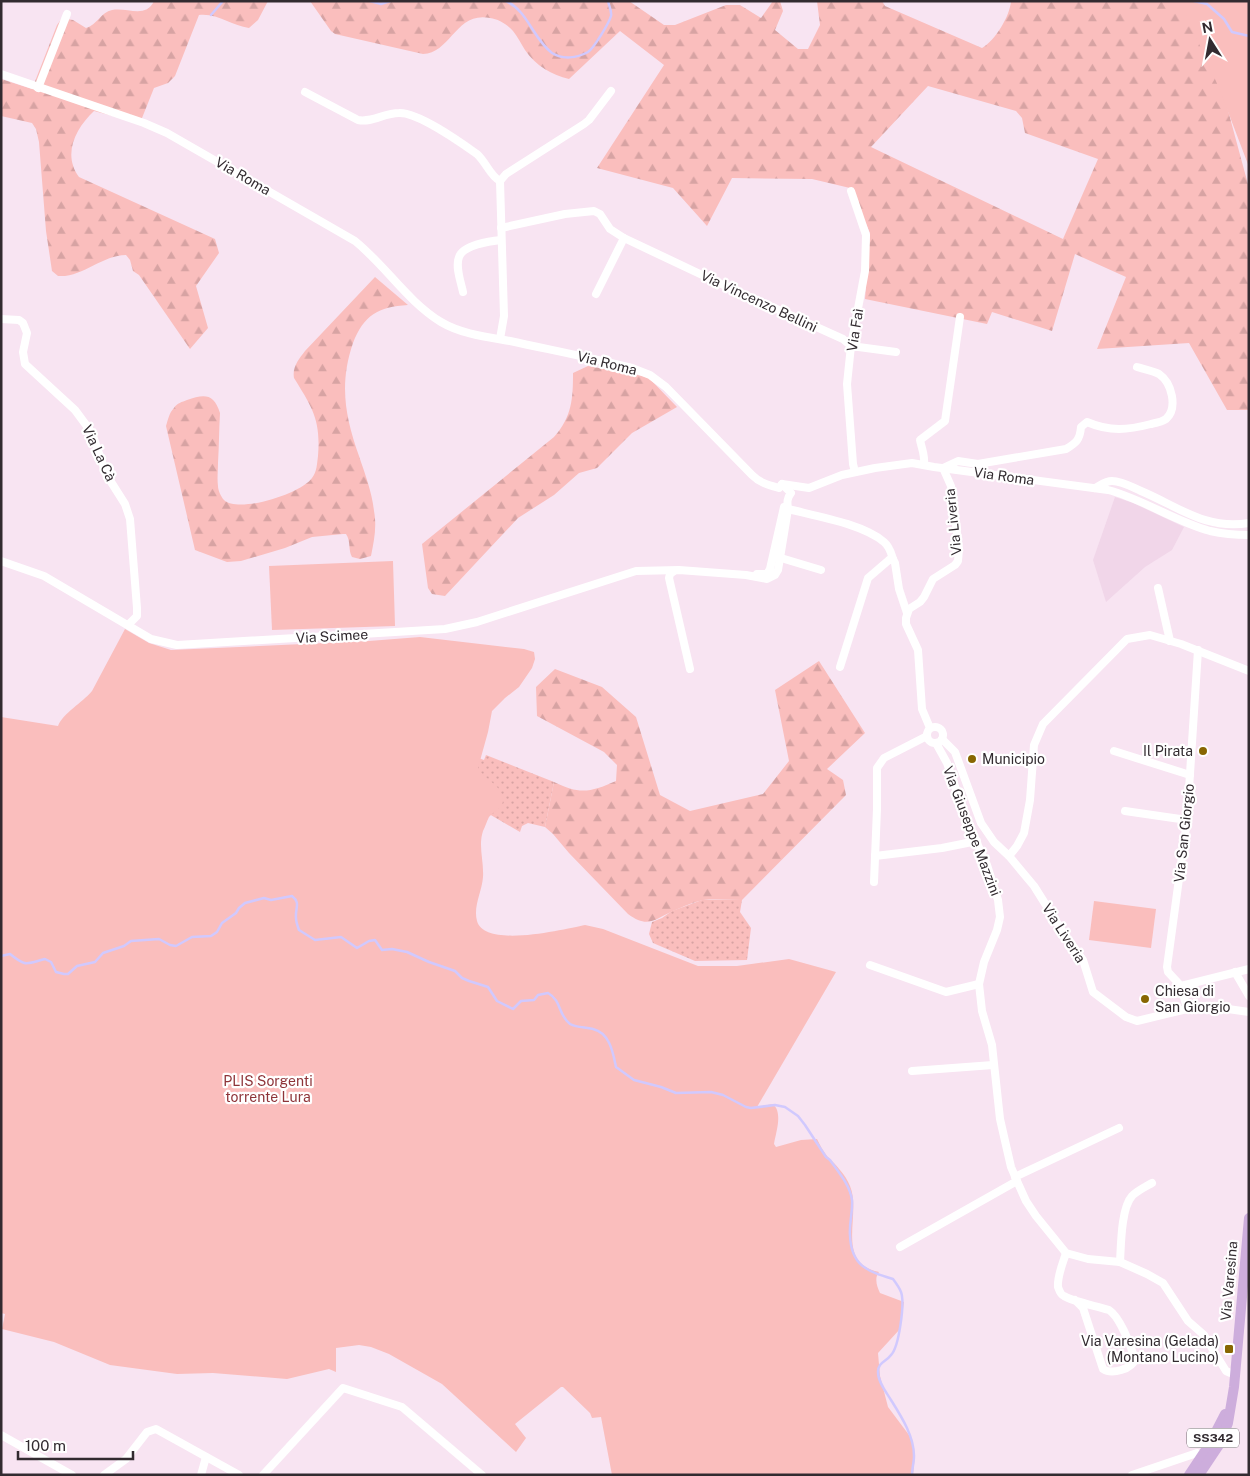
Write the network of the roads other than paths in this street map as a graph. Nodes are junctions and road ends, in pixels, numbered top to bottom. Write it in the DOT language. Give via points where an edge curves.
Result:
graph roads {
  1 [pos="67,14"];
  2 [pos="1,74"];
  3 [pos="38,88"];
  4 [pos="611,91"];
  5 [pos="304,92"];
  6 [pos="500,181"];
  7 [pos="851,191"];
  8 [pos="501,228"];
  9 [pos="624,238"];
  10 [pos="501,240"];
  11 [pos="463,292"];
  12 [pos="596,294"];
  13 [pos="960,317"];
  14 [pos="1,319"];
  15 [pos="500,339"];
  16 [pos="851,346"];
  17 [pos="896,352"];
  18 [pos="1137,367"];
  19 [pos="924,465"];
  20 [pos="943,468"];
  21 [pos="855,472"];
  22 [pos="782,484"];
  23 [pos="1095,488"];
  24 [pos="788,508"];
  25 [pos="1249,523"];
  26 [pos="1249,535"];
  27 [pos="781,558"];
  28 [pos="893,559"];
  29 [pos="1,561"];
  30 [pos="821,570"];
  31 [pos="674,571"];
  32 [pos="771,573"];
  33 [pos="1158,588"];
  34 [pos="907,613"];
  35 [pos="128,625"];
  36 [pos="1170,641"];
  37 [pos="1198,650"];
  38 [pos="840,667"];
  39 [pos="690,669"];
  40 [pos="1249,671"];
  41 [pos="929,732"];
  42 [pos="939,741"];
  43 [pos="1114,751"];
  44 [pos="1190,775"];
  45 [pos="1125,810"];
  46 [pos="1187,820"];
  47 [pos="977,841"];
  48 [pos="875,856"];
  49 [pos="1008,856"];
  50 [pos="874,882"];
  51 [pos="870,965"];
  52 [pos="1249,969"];
  53 [pos="1235,972"];
  54 [pos="979,984"];
  55 [pos="1181,986"];
  56 [pos="1249,996"];
  57 [pos="1187,1009"];
  58 [pos="1249,1012"];
  59 [pos="993,1065"];
  60 [pos="912,1070"];
  61 [pos="1119,1128"];
  62 [pos="1016,1179"];
  63 [pos="1152,1183"];
  64 [pos="1249,1218"];
  65 [pos="900,1247"];
  66 [pos="1066,1253"];
  67 [pos="1120,1262"];
  68 [pos="1075,1300"];
  69 [pos="1235,1375"];
  70 [pos="1232,1400"];
  71 [pos="1,1435"];
  72 [pos="1197,1453"];
  73 [pos="206,1457"];
  74 [pos="72,1475"];
  75 [pos="104,1475"];
  76 [pos="202,1475"];
  77 [pos="238,1475"];
  78 [pos="263,1475"];
  79 [pos="482,1475"];
  80 [pos="1132,1475"];
  81 [pos="1189,1475"];
  82 [pos="1199,1475"];
  1 -- 3 [label="street"];
  2 -- 3 [label="street, Via Roma"];
  3 -- 15 [label="street, Via Roma" via="167,132 355,241 415,301 440,321 460,330"];
  4 -- 6 [label="street" via="589,120"];
  5 -- 6 [label="street" via="364,122 399,112 416,116 477,154 494,178"];
  6 -- 8 [label="street"];
  7 -- 16 [label="street, Via Faì" via="866,235 866,271"];
  8 -- 9 [label="street, Via Vincenzo Bellini" via="594,211"];
  8 -- 10 [label="street"];
  9 -- 12 [label="street"];
  9 -- 16 [label="street, Via Vincenzo Bellini" via="843,339"];
  10 -- 11 [label="street" via="476,246 459,256"];
  10 -- 15 [label="street" via="504,316"];
  13 -- 19 [label="street" via="946,421 920,440"];
  14 -- 35 [label="street, Via La Cà" via="19,320 25,326 27,333 22,352 25,364 87,424 106,474 125,504 133,534 137,608 137,616"];
  15 -- 22 [label="street, Via Roma" via="626,366 650,375 666,387 759,482 779,488"];
  16 -- 17 [label="street, Via Vincenzo Bellini"];
  16 -- 21 [label="street, Via Faì" via="847,384"];
  18 -- 20 [label="street" via="1159,374 1168,384 1172,403 1165,420 1127,430 1100,428 1088,422 1081,427 1076,444 1066,449 978,464 958,460"];
  19 -- 20 [label="street, Via Roma"];
  19 -- 21 [label="street, Via Roma" via="912,463"];
  20 -- 23 [label="street, Via Roma"];
  20 -- 34 [label="street, Via Liveria" via="951,486 958,561 933,579 924,597"];
  21 -- 22 [label="street, Via Roma" via="809,488"];
  22 -- 24 [label="street" via="791,493"];
  22 -- 32 [label="street" via="786,501"];
  23 -- 25 [label="street" via="1105,482 1121,482 1216,524"];
  23 -- 26 [label="street, Via Roma" via="1121,494 1209,531"];
  24 -- 27 [label="street"];
  24 -- 28 [label="street" via="866,530 889,547"];
  27 -- 30 [label="street"];
  27 -- 32 [label="street" via="778,570"];
  28 -- 34 [label="street"];
  28 -- 38 [label="street" via="868,578"];
  29 -- 35 [label="street, Via Scimee" via="44,576"];
  31 -- 32 [label="street, Via Scimee" via="746,575"];
  31 -- 35 [label="street, Via Scimee" via="636,571 477,622 427,631 177,645 151,639"];
  31 -- 39 [label="street" via="669,578"];
  33 -- 36 [label="street"];
  34 -- 41 [label="street" via="906,624 918,650 922,708"];
  36 -- 37 [label="street"];
  36 -- 49 [label="street" via="1150,635 1127,639 1043,724 1034,745 1024,833"];
  37 -- 40 [label="street"];
  37 -- 44 [label="street, Via San Giorgio"];
  41 -- 42 [label="street" via="931,742"];
  41 -- 42 [label="street" via="935,726 940,728 943,732"];
  41 -- 48 [label="street" via="884,758 876,768"];
  42 -- 47 [label="street, Via Giuseppe Mazzini"];
  42 -- 49 [label="street, Via Liveria" via="955,752 981,823"];
  43 -- 44 [label="street"];
  44 -- 46 [label="street, Via San Giorgio"];
  45 -- 46 [label="street"];
  46 -- 55 [label="street, Via San Giorgio" via="1167,968"];
  47 -- 48 [label="street"];
  47 -- 54 [label="street, Via Giuseppe Mazzini" via="998,900 1000,917"];
  48 -- 50 [label="street"];
  49 -- 57 [label="street, Via Liveria" via="1034,886 1083,960 1093,992 1126,1017 1138,1021"];
  51 -- 54 [label="street" via="946,992"];
  52 -- 53 [label="street"];
  53 -- 55 [label="street"];
  53 -- 56 [label="street"];
  54 -- 59 [label="street, Via Giuseppe Mazzini"];
  55 -- 57 [label="street, Via San Giorgio"];
  57 -- 58 [label="street, Via Liveria" via="1208,1006"];
  59 -- 60 [label="street"];
  59 -- 62 [label="street, Via Giuseppe Mazzini" via="1000,1119 1010,1167"];
  61 -- 62 [label="street"];
  62 -- 65 [label="street"];
  62 -- 66 [label="street, Via Giuseppe Mazzini" via="1036,1216"];
  63 -- 67 [label="street" via="1130,1197"];
  64 -- 69 [label="main road, Via Varesina / SS342"];
  66 -- 67 [label="street"];
  66 -- 68 [label="street" via="1058,1287 1064,1296"];
  67 -- 69 [label="street" via="1163,1284 1188,1321 1204,1335 1226,1371"];
  68 -- 68 [label="street" via="1084,1308 1103,1369 1111,1372 1134,1363 1114,1313"];
  69 -- 70 [label="main road, SS342"];
  70 -- 81 [label="main road, SS342" via="1209,1446"];
  70 -- 82 [label="main road, SS342" via="1223,1436"];
  71 -- 74 [label="street"];
  72 -- 80 [label="street"];
  73 -- 75 [label="street" via="156,1429 147,1432 126,1459"];
  73 -- 76 [label="street"];
  73 -- 77 [label="street"];
  78 -- 79 [label="street" via="343,1388 402,1407"];
}
